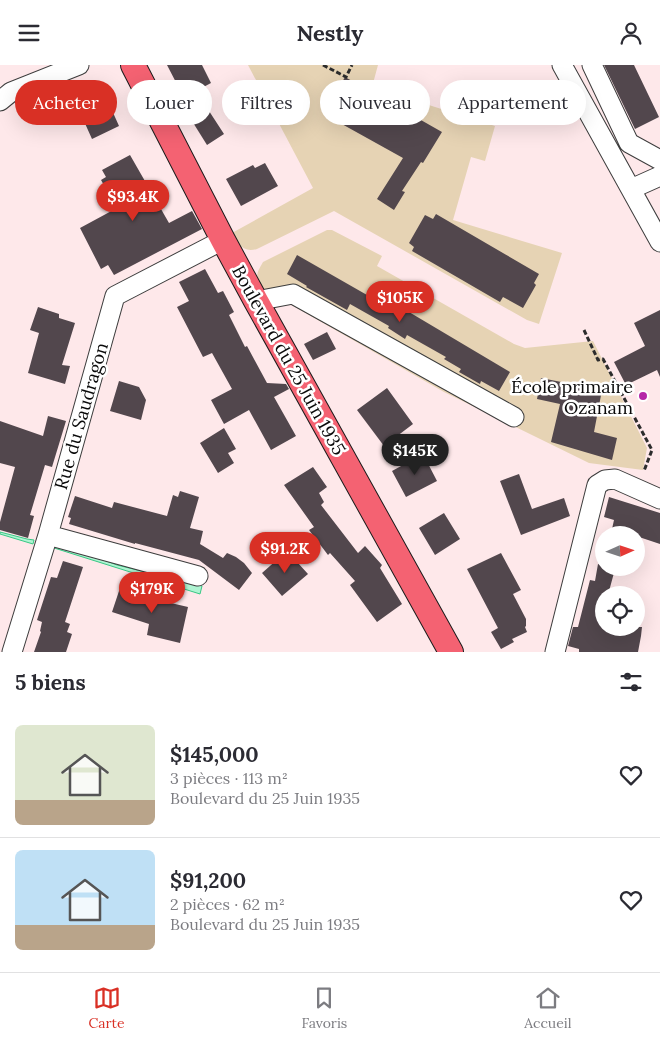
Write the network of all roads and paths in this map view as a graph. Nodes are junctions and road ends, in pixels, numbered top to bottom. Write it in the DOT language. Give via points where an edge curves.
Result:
graph roads {
  1 [pos="79,65"];
  2 [pos="133,65"];
  3 [pos="323,65"];
  4 [pos="352,65"];
  5 [pos="562,65"];
  6 [pos="592,65"];
  7 [pos="0,101"];
  8 [pos="660,160"];
  9 [pos="660,176"];
  10 [pos="631,189"];
  11 [pos="223,240"];
  12 [pos="660,242"];
  13 [pos="256,301"];
  14 [pos="584,330"];
  15 [pos="514,417"];
  16 [pos="637,489"];
  17 [pos="660,499"];
  18 [pos="48,535"];
  19 [pos="198,576"];
  20 [pos="12,652"];
  21 [pos="451,652"];
  22 [pos="556,652"];
  1 -- 7 [label="street" via="11,92"];
  2 -- 11 [label="main road, Boulevard du 25 Juin 1935"];
  3 -- 4 [label="path" via="346,77"];
  5 -- 10 [label="street"];
  6 -- 8 [label="street" via="629,143"];
  9 -- 10 [label="street"];
  10 -- 12 [label="street"];
  11 -- 13 [label="main road, Boulevard du 25 Juin 1935"];
  11 -- 18 [label="street, Rue du Saudragon" via="115,296"];
  13 -- 15 [label="street" via="293,294"];
  13 -- 21 [label="main road, Boulevard du 25 Juin 1935"];
  14 -- 16 [label="path" via="598,360 604,359 652,450"];
  16 -- 17 [label="street"];
  16 -- 22 [label="street" via="615,479 597,485"];
  18 -- 19 [label="street"];
  18 -- 20 [label="street, Rue du Saudragon"];
}
